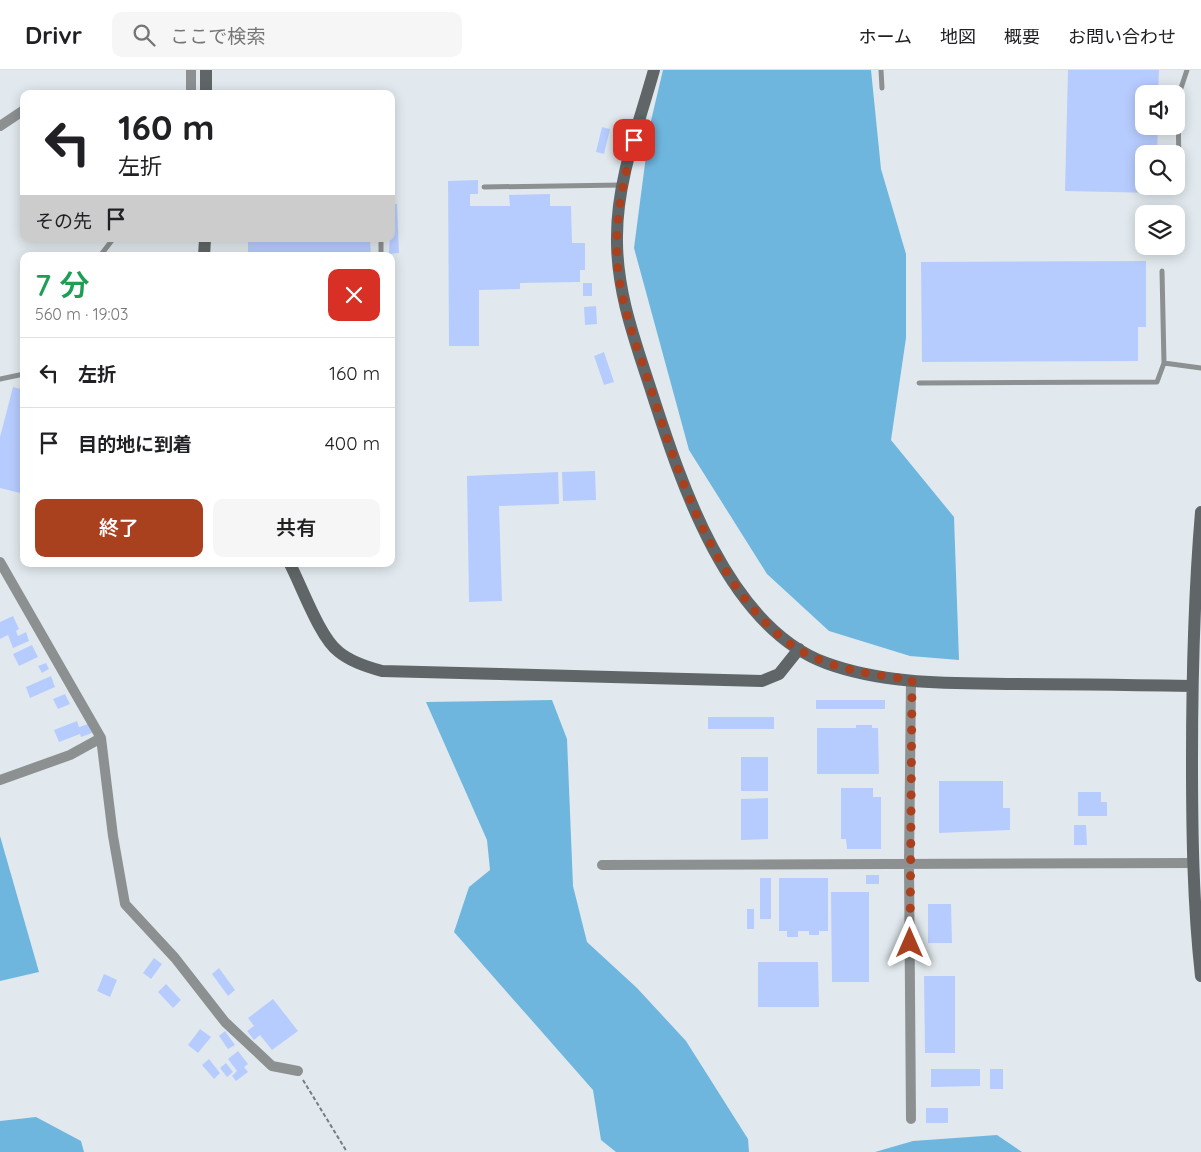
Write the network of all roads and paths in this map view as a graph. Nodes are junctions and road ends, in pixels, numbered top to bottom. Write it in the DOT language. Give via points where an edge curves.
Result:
graph roads {
  1 [pos="191,70"];
  2 [pos="206,70"];
  3 [pos="654,70"];
  4 [pos="881,70"];
  5 [pos="1187,70"];
  6 [pos="882,88"];
  7 [pos="191,90"];
  8 [pos="206,90"];
  9 [pos="20,113"];
  10 [pos="0,126"];
  11 [pos="1179,145"];
  12 [pos="622,185"];
  13 [pos="484,187"];
  14 [pos="111,242"];
  15 [pos="103,252"];
  16 [pos="1162,271"];
  17 [pos="1164,364"];
  18 [pos="1201,368"];
  19 [pos="20,375"];
  20 [pos="0,379"];
  21 [pos="919,383"];
  22 [pos="1201,512"];
  23 [pos="0,562"];
  24 [pos="292,567"];
  25 [pos="799,649"];
  26 [pos="912,680"];
  27 [pos="1192,686"];
  28 [pos="101,738"];
  29 [pos="0,780"];
  30 [pos="1192,863"];
  31 [pos="602,865"];
  32 [pos="909,865"];
  33 [pos="1201,976"];
  34 [pos="298,1071"];
  35 [pos="911,1119"];
  36 [pos="347,1152"];
  1 -- 7 [label="street"];
  2 -- 8 [label="street"];
  3 -- 12 [label="street"];
  4 -- 6 [label="lane"];
  5 -- 11 [label="lane" via="1178,97"];
  9 -- 10 [label="street"];
  12 -- 13 [label="lane"];
  12 -- 25 [label="street" via="617,239 619,278 628,317 672,454 692,505 718,557 762,618"];
  14 -- 15 [label="lane"];
  16 -- 17 [label="lane"];
  17 -- 18 [label="lane"];
  17 -- 21 [label="lane" via="1157,382"];
  19 -- 20 [label="lane"];
  22 -- 27 [label="street"];
  23 -- 28 [label="street"];
  24 -- 25 [label="street" via="328,640 352,660 382,672 762,681 779,674"];
  25 -- 26 [label="street" via="848,669"];
  26 -- 27 [label="street"];
  26 -- 32 [label="street"];
  27 -- 30 [label="street"];
  28 -- 29 [label="street" via="70,755"];
  28 -- 34 [label="street" via="125,904 175,958 225,1022 272,1066"];
  30 -- 32 [label="street"];
  30 -- 33 [label="street"];
  31 -- 32 [label="street"];
  32 -- 35 [label="street"];
  34 -- 36 [label="path"];
}
